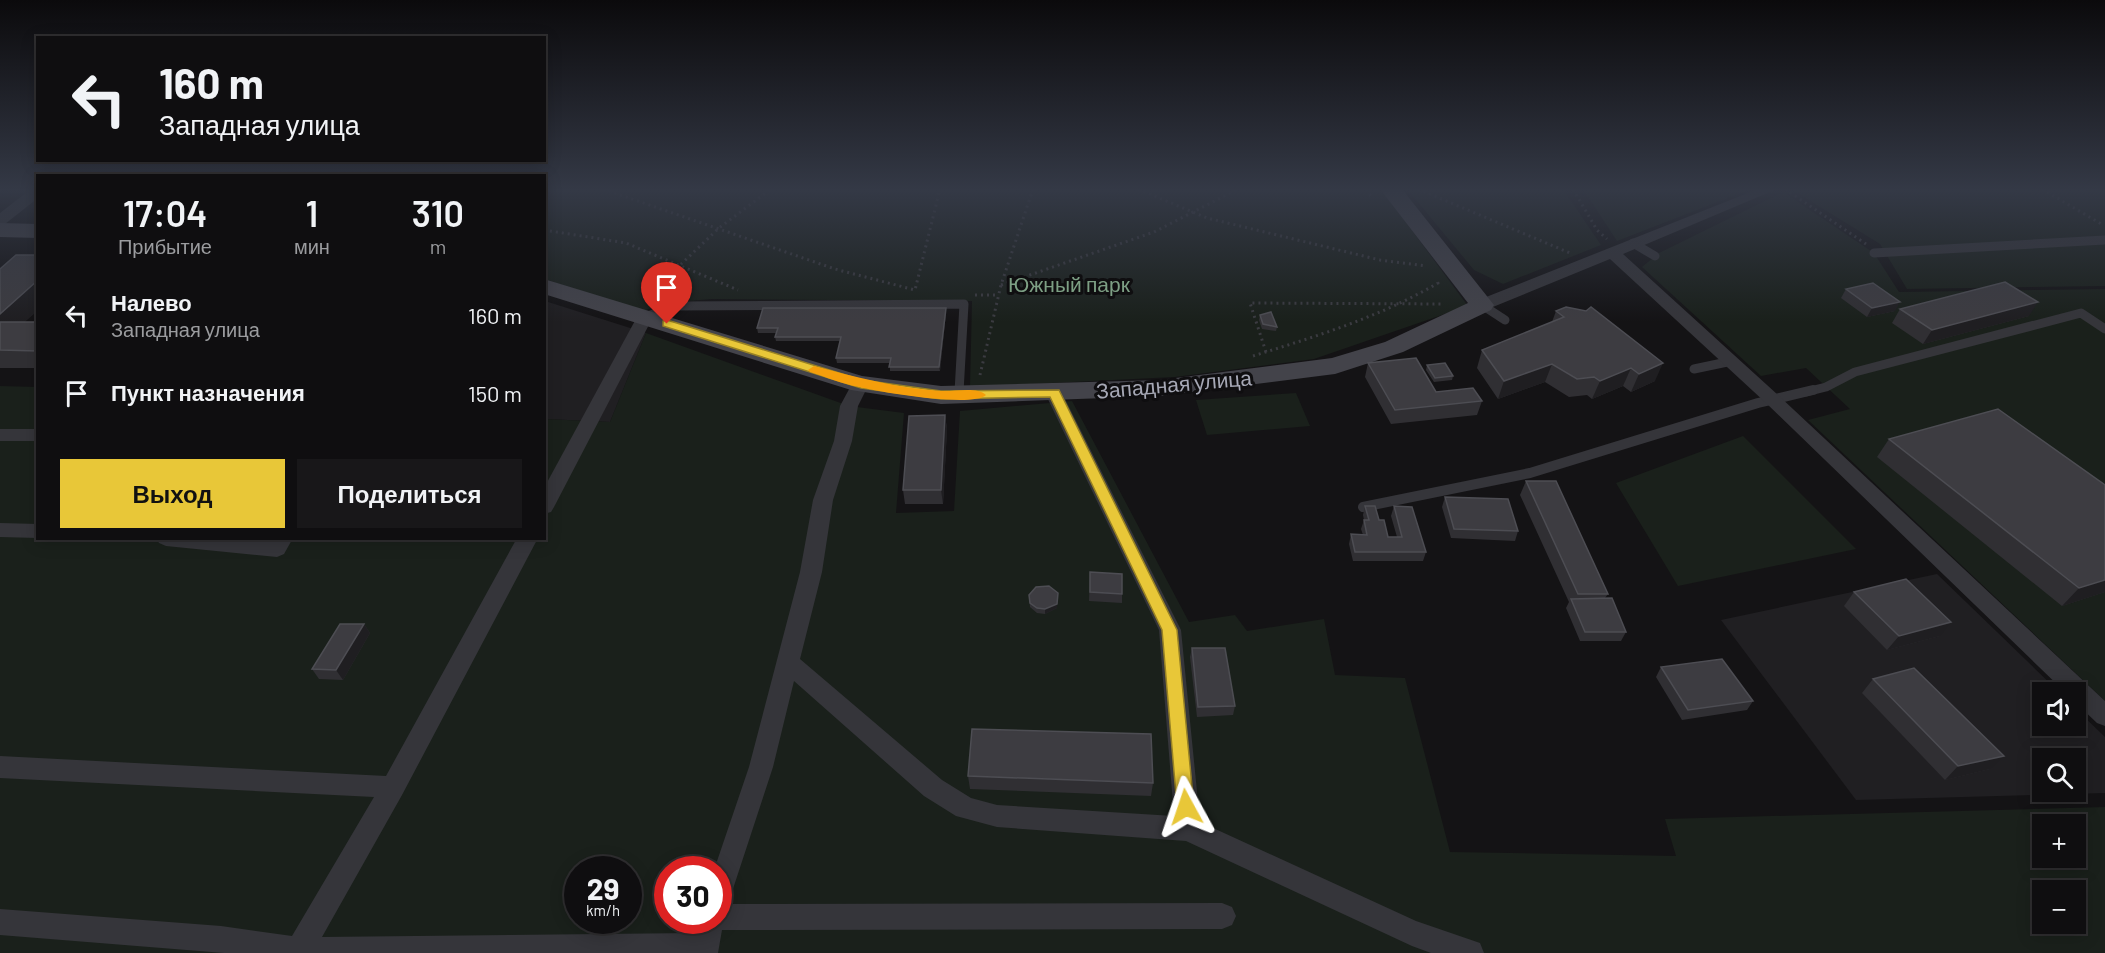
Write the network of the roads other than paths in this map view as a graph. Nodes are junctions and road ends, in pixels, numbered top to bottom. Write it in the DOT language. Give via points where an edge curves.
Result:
graph roads {
  1 [pos="1426,233"];
  2 [pos="1657,233"];
  3 [pos="2105,240"];
  4 [pos="1633,243"];
  5 [pos="1610,246"];
  6 [pos="1877,253"];
  7 [pos="1655,256"];
  8 [pos="546,287"];
  9 [pos="1482,305"];
  10 [pos="643,316"];
  11 [pos="1505,320"];
  12 [pos="2105,329"];
  13 [pos="1732,361"];
  14 [pos="1694,369"];
  15 [pos="861,384"];
  16 [pos="1054,393"];
  17 [pos="959,395"];
  18 [pos="1772,399"];
  19 [pos="0,435"];
  20 [pos="36,435"];
  21 [pos="546,503"];
  22 [pos="1363,507"];
  23 [pos="0,530"];
  24 [pos="36,531"];
  25 [pos="185,540"];
  26 [pos="283,540"];
  27 [pos="527,540"];
  28 [pos="789,663"];
  29 [pos="2105,716"];
  30 [pos="0,767"];
  31 [pos="393,787"];
  32 [pos="1188,829"];
  33 [pos="732,856"];
  34 [pos="1222,916"];
  35 [pos="732,917"];
  36 [pos="0,922"];
  37 [pos="706,940"];
  38 [pos="299,951"];
  39 [pos="1470,953"];
  1 -- 9 [label="street"];
  2 -- 4 [label="street"];
  3 -- 6 [label="lane"];
  4 -- 5 [label="street"];
  4 -- 7 [label="lane"];
  5 -- 9 [label="street"];
  5 -- 13 [label="street"];
  8 -- 10 [label="street, Западная улица"];
  9 -- 11 [label="lane"];
  9 -- 16 [label="street, Западная улица" via="1394,347 1335,366 1204,384"];
  10 -- 15 [label="street, Западная улица"];
  10 -- 17 [label="lane" via="676,306 964,304"];
  10 -- 21 [label="street"];
  12 -- 18 [label="lane" via="2081,313 1856,372 1826,387"];
  13 -- 14 [label="lane"];
  13 -- 18 [label="street"];
  15 -- 17 [label="street, Западная улица"];
  15 -- 28 [label="street" via="849,406 843,441 823,500"];
  16 -- 17 [label="street, Западная улица"];
  16 -- 32 [label="street" via="1170,630"];
  18 -- 22 [label="lane" via="1530,473"];
  18 -- 29 [label="street" via="2009,634"];
  19 -- 20 [label="street"];
  23 -- 24 [label="street"];
  25 -- 26 [label="street" via="277,549"];
  27 -- 31 [label="street"];
  28 -- 32 [label="street" via="933,788 965,808 997,816"];
  28 -- 33 [label="street"];
  30 -- 31 [label="street"];
  31 -- 38 [label="street"];
  32 -- 39 [label="street" via="1412,933"];
  34 -- 35 [label="street"];
  36 -- 38 [label="street" via="220,939"];
  37 -- 38 [label="street" via="651,945"];
}
